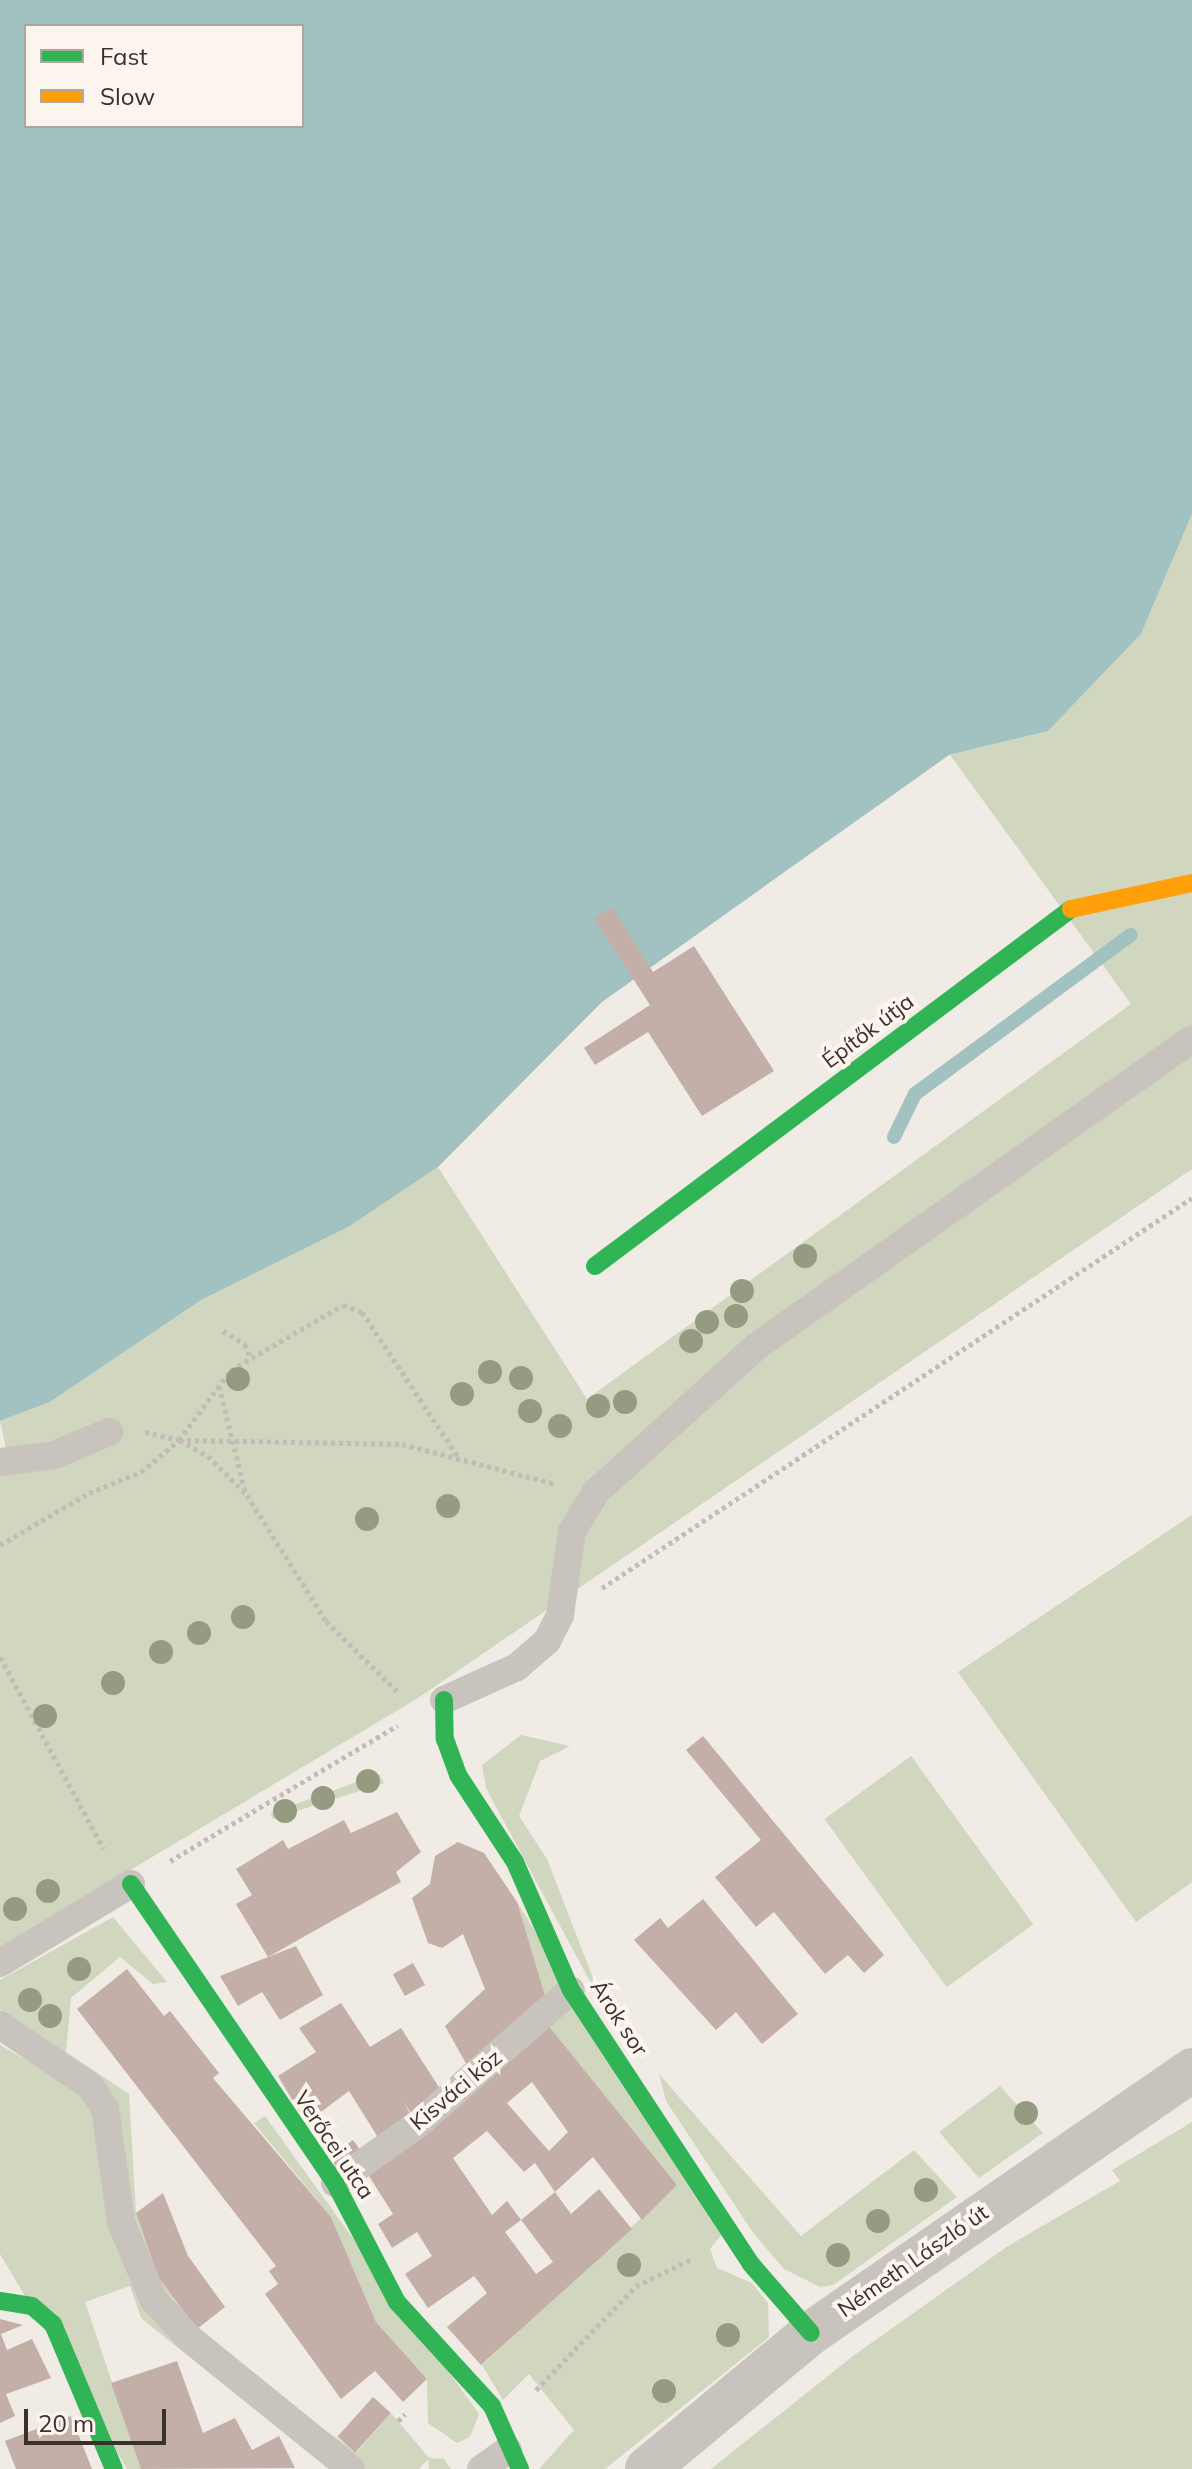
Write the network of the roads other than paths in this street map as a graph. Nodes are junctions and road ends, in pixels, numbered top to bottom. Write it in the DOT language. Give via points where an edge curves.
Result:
graph roads {
  1 [pos="1192,883"];
  2 [pos="1192,1039"];
  3 [pos="595,1266"];
  4 [pos="109,1432"];
  5 [pos="0,1462"];
  6 [pos="444,1700"];
  7 [pos="131,1884"];
  8 [pos="0,1963"];
  9 [pos="571,1990"];
  10 [pos="0,2025"];
  11 [pos="1192,2070"];
  12 [pos="335,2183"];
  13 [pos="2,2295"];
  14 [pos="811,2333"];
  15 [pos="510,2449"];
  16 [pos="114,2469"];
  17 [pos="351,2469"];
  18 [pos="481,2469"];
  19 [pos="647,2469"];
  1 -- 3 [label="street, Építők útja" via="1075,906"];
  2 -- 6 [label="lane" via="757,1346 596,1492 572,1531 560,1615 547,1641 517,1667"];
  4 -- 5 [label="lane" via="54,1455"];
  6 -- 9 [label="street, Árok sor" via="445,1739 458,1775 515,1862"];
  7 -- 8 [label="lane"];
  7 -- 12 [label="street, Verőcei utca"];
  9 -- 12 [label="lane, Kisváci köz" via="418,2124"];
  9 -- 14 [label="street, Árok sor" via="751,2264"];
  10 -- 17 [label="lane" via="90,2086 105,2108 121,2222 153,2299 189,2338"];
  11 -- 14 [label="street, Németh László út"];
  12 -- 15 [label="street, Verőcei utca" via="397,2302 492,2406"];
  13 -- 16 [label="street" via="32,2306 53,2324"];
  14 -- 19 [label="street, Németh László út"];
  15 -- 18 [label="lane"];
}
